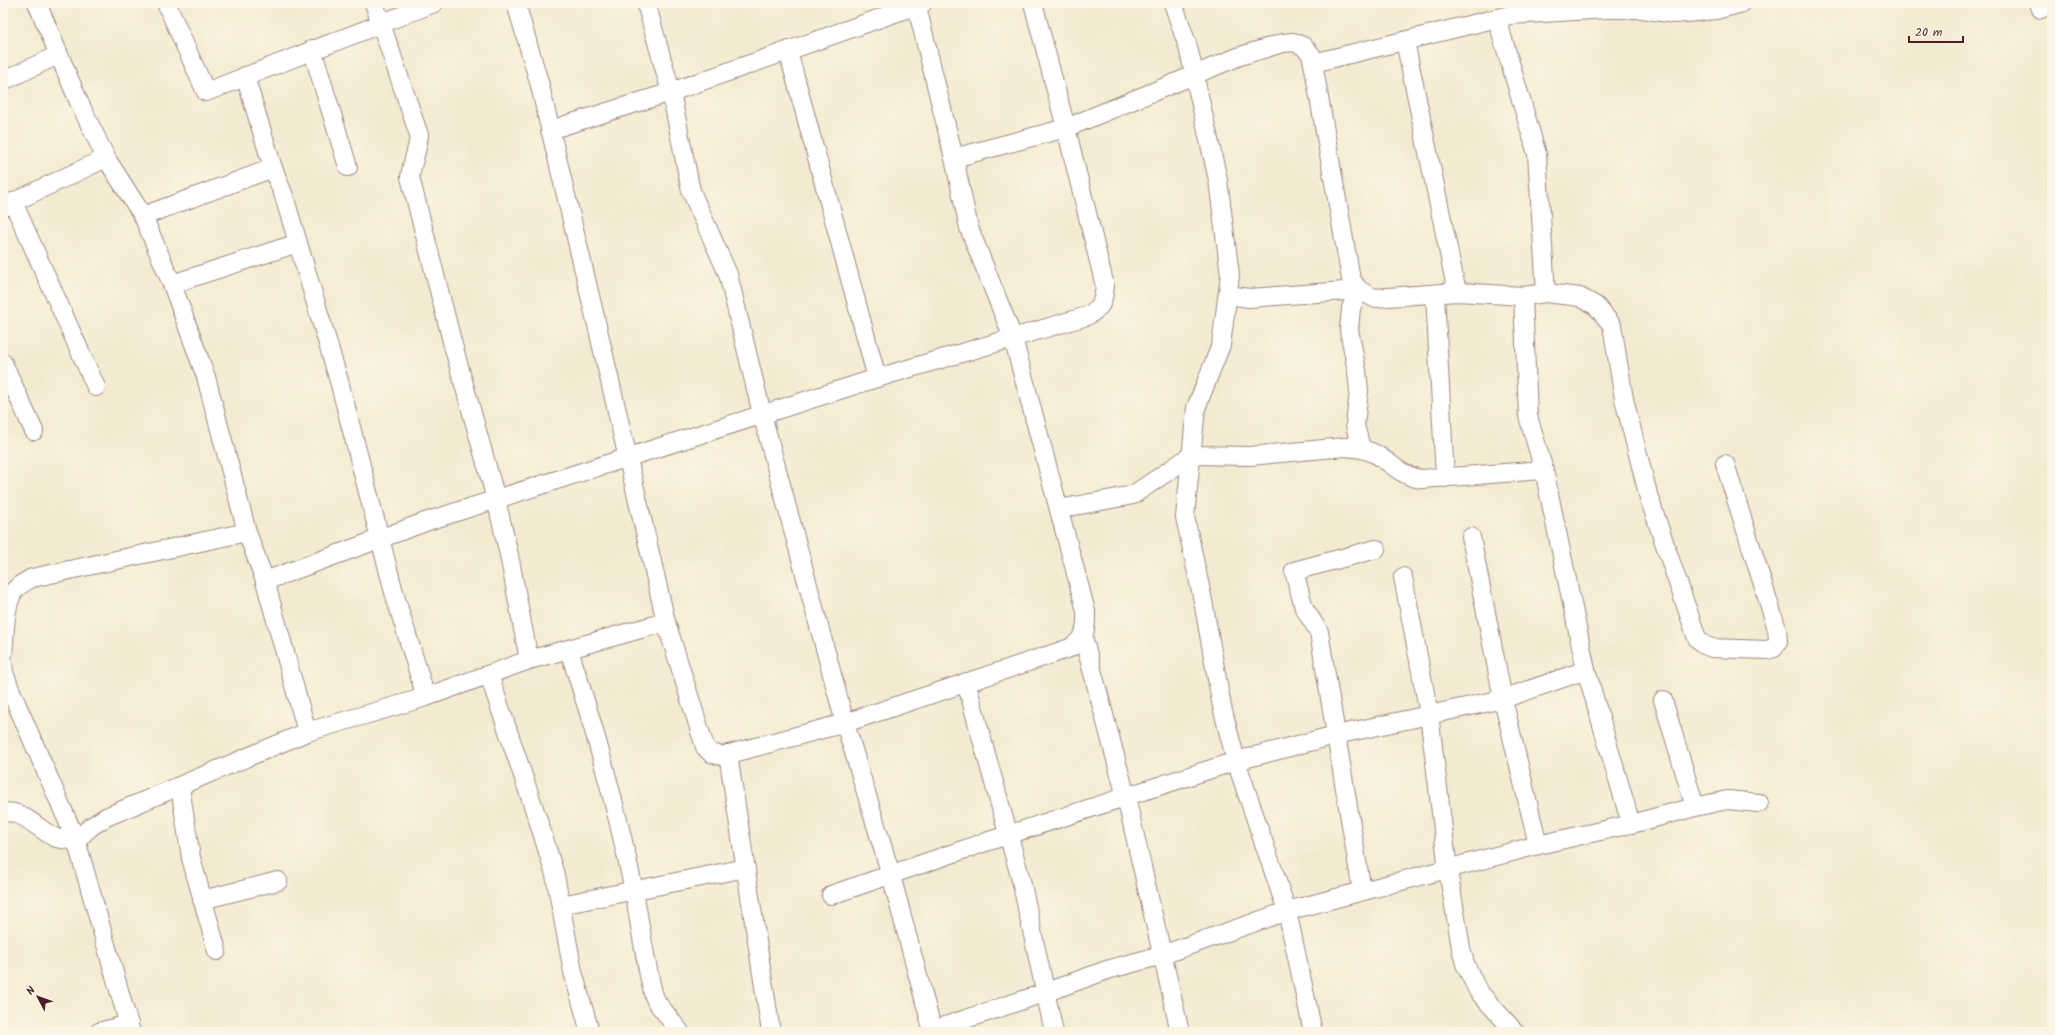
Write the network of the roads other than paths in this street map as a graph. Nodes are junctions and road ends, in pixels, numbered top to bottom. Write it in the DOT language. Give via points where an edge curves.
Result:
graph roads {
  1 [pos="36,3"];
  2 [pos="166,3"];
  3 [pos="374,3"];
  4 [pos="434,3"];
  5 [pos="516,3"];
  6 [pos="646,3"];
  7 [pos="1033,3"];
  8 [pos="1173,3"];
  9 [pos="1742,3"];
  10 [pos="918,4"];
  11 [pos="1507,12"];
  12 [pos="380,23"];
  13 [pos="1406,41"];
  14 [pos="312,49"];
  15 [pos="788,52"];
  16 [pos="58,55"];
  17 [pos="1313,63"];
  18 [pos="1194,74"];
  19 [pos="245,76"];
  20 [pos="3,81"];
  21 [pos="671,92"];
  22 [pos="1066,128"];
  23 [pos="550,130"];
  24 [pos="106,158"];
  25 [pos="954,158"];
  26 [pos="348,167"];
  27 [pos="273,168"];
  28 [pos="8,204"];
  29 [pos="143,216"];
  30 [pos="298,242"];
  31 [pos="172,284"];
  32 [pos="1359,290"];
  33 [pos="1457,292"];
  34 [pos="1546,293"];
  35 [pos="1228,295"];
  36 [pos="1435,295"];
  37 [pos="1523,296"];
  38 [pos="1013,338"];
  39 [pos="3,363"];
  40 [pos="877,378"];
  41 [pos="96,387"];
  42 [pos="762,414"];
  43 [pos="34,431"];
  44 [pos="1360,448"];
  45 [pos="1192,455"];
  46 [pos="627,458"];
  47 [pos="1725,464"];
  48 [pos="1544,470"];
  49 [pos="1445,478"];
  50 [pos="496,499"];
  51 [pos="1059,509"];
  52 [pos="247,532"];
  53 [pos="1471,537"];
  54 [pos="380,539"];
  55 [pos="1376,549"];
  56 [pos="1402,577"];
  57 [pos="265,581"];
  58 [pos="666,622"];
  59 [pos="1083,636"];
  60 [pos="569,650"];
  61 [pos="3,654"];
  62 [pos="529,660"];
  63 [pos="3,661"];
  64 [pos="1586,670"];
  65 [pos="489,675"];
  66 [pos="966,682"];
  67 [pos="426,696"];
  68 [pos="1502,699"];
  69 [pos="1663,700"];
  70 [pos="1429,714"];
  71 [pos="845,723"];
  72 [pos="307,732"];
  73 [pos="1336,735"];
  74 [pos="728,754"];
  75 [pos="1236,761"];
  76 [pos="180,787"];
  77 [pos="1126,797"];
  78 [pos="1759,803"];
  79 [pos="1695,807"];
  80 [pos="3,813"];
  81 [pos="1630,824"];
  82 [pos="1008,835"];
  83 [pos="76,840"];
  84 [pos="1538,845"];
  85 [pos="746,868"];
  86 [pos="1448,870"];
  87 [pos="892,874"];
  88 [pos="278,881"];
  89 [pos="634,890"];
  90 [pos="1362,891"];
  91 [pos="831,895"];
  92 [pos="202,900"];
  93 [pos="561,904"];
  94 [pos="1286,911"];
  95 [pos="217,951"];
  96 [pos="1162,955"];
  97 [pos="1044,993"];
  98 [pos="130,1028"];
  99 [pos="933,1031"];
  100 [pos="99,1032"];
  101 [pos="590,1032"];
  102 [pos="680,1032"];
  103 [pos="772,1032"];
  104 [pos="1054,1032"];
  105 [pos="1180,1032"];
  106 [pos="1313,1032"];
  107 [pos="1515,1032"];
  1 -- 16 [label="street"];
  2 -- 19 [label="street" via="206,92"];
  3 -- 12 [label="street"];
  4 -- 12 [label="street"];
  5 -- 23 [label="street"];
  6 -- 21 [label="street"];
  7 -- 22 [label="street"];
  8 -- 18 [label="street"];
  9 -- 11 [label="street" via="1716,10 1675,14 1642,9"];
  10 -- 15 [label="street"];
  10 -- 25 [label="street"];
  11 -- 13 [label="street"];
  11 -- 34 [label="street" via="1536,154"];
  12 -- 14 [label="street"];
  12 -- 50 [label="street" via="419,135 419,146 411,165 410,177"];
  13 -- 17 [label="street"];
  13 -- 33 [label="street"];
  14 -- 19 [label="street"];
  14 -- 26 [label="street"];
  15 -- 21 [label="street"];
  15 -- 40 [label="street"];
  16 -- 20 [label="street"];
  16 -- 24 [label="street"];
  17 -- 18 [label="street" via="1311,54 1303,46 1292,42 1240,56"];
  17 -- 32 [label="street" via="1351,279"];
  18 -- 22 [label="street"];
  18 -- 35 [label="street" via="1218,180 1230,275"];
  19 -- 27 [label="street"];
  21 -- 23 [label="street"];
  21 -- 42 [label="street" via="690,191 728,274"];
  22 -- 25 [label="street"];
  22 -- 38 [label="street" via="1105,286 1104,299 1099,309 1087,316"];
  23 -- 46 [label="street"];
  24 -- 28 [label="street"];
  24 -- 29 [label="street"];
  25 -- 38 [label="street" via="970,228"];
  27 -- 29 [label="street"];
  27 -- 30 [label="street"];
  28 -- 41 [label="street"];
  29 -- 31 [label="street"];
  30 -- 31 [label="street"];
  30 -- 54 [label="street" via="339,381"];
  31 -- 52 [label="street" via="206,377"];
  32 -- 35 [label="street" via="1249,298"];
  32 -- 36 [label="street" via="1374,298"];
  32 -- 44 [label="street" via="1351,308 1349,330 1359,391 1355,425"];
  33 -- 36 [label="street"];
  33 -- 37 [label="street"];
  34 -- 37 [label="street"];
  34 -- 47 [label="street" via="1580,297 1596,306 1612,325 1624,399 1643,476 1697,638 1712,648 1767,650 1774,648 1778,641 1777,629"];
  35 -- 45 [label="street" via="1221,345 1196,408"];
  36 -- 49 [label="street"];
  37 -- 48 [label="street" via="1528,416"];
  38 -- 40 [label="street"];
  38 -- 51 [label="street"];
  39 -- 43 [label="street"];
  40 -- 42 [label="street"];
  42 -- 46 [label="street"];
  42 -- 71 [label="street"];
  44 -- 45 [label="street" via="1345,447 1250,456"];
  44 -- 49 [label="street" via="1378,456 1412,478"];
  45 -- 51 [label="street" via="1133,495"];
  45 -- 75 [label="street" via="1185,517 1204,601 1222,707"];
  46 -- 50 [label="street"];
  46 -- 58 [label="street"];
  48 -- 49 [label="street"];
  48 -- 64 [label="street"];
  50 -- 54 [label="street"];
  50 -- 62 [label="street"];
  51 -- 59 [label="street" via="1086,611 1086,631"];
  52 -- 57 [label="street"];
  52 -- 61 [label="street" via="32,578 21,584 9,604"];
  53 -- 68 [label="street"];
  54 -- 57 [label="street"];
  54 -- 67 [label="street"];
  55 -- 73 [label="street" via="1294,571 1304,608 1319,632"];
  56 -- 70 [label="street"];
  57 -- 72 [label="street"];
  58 -- 60 [label="street"];
  58 -- 74 [label="street" via="705,747 711,753 722,756"];
  59 -- 66 [label="street" via="1080,642 1070,648"];
  59 -- 77 [label="street"];
  60 -- 62 [label="street"];
  60 -- 89 [label="street" via="592,722"];
  62 -- 65 [label="street"];
  63 -- 83 [label="street" via="10,689"];
  64 -- 68 [label="street"];
  64 -- 81 [label="street"];
  65 -- 67 [label="street"];
  65 -- 93 [label="street" via="540,826"];
  66 -- 71 [label="street"];
  66 -- 82 [label="street"];
  67 -- 72 [label="street"];
  68 -- 70 [label="street"];
  68 -- 84 [label="street"];
  69 -- 79 [label="street"];
  70 -- 73 [label="street"];
  70 -- 86 [label="street"];
  71 -- 74 [label="street"];
  71 -- 87 [label="street"];
  72 -- 76 [label="street"];
  73 -- 75 [label="street"];
  73 -- 90 [label="street"];
  74 -- 85 [label="street"];
  75 -- 77 [label="street"];
  75 -- 94 [label="street"];
  76 -- 83 [label="street" via="106,817"];
  76 -- 92 [label="street" via="186,837"];
  77 -- 82 [label="street"];
  77 -- 96 [label="street"];
  78 -- 79 [label="street" via="1727,800"];
  79 -- 81 [label="street"];
  80 -- 83 [label="street" via="18,815 54,837"];
  81 -- 84 [label="street"];
  82 -- 87 [label="street"];
  82 -- 97 [label="street" via="1021,880"];
  83 -- 98 [label="street"];
  84 -- 86 [label="street"];
  85 -- 89 [label="street"];
  85 -- 103 [label="street"];
  86 -- 90 [label="street"];
  86 -- 107 [label="street" via="1464,964 1478,991"];
  87 -- 91 [label="street"];
  87 -- 99 [label="street"];
  88 -- 92 [label="street"];
  89 -- 93 [label="street"];
  89 -- 102 [label="street" via="653,993 656,1001"];
  90 -- 94 [label="street"];
  92 -- 95 [label="street"];
  93 -- 101 [label="street" via="572,972"];
  94 -- 96 [label="street"];
  94 -- 106 [label="street"];
  96 -- 97 [label="street" via="1107,970"];
  96 -- 105 [label="street"];
  97 -- 99 [label="street"];
  97 -- 104 [label="street"];
  98 -- 100 [label="street"];
}
